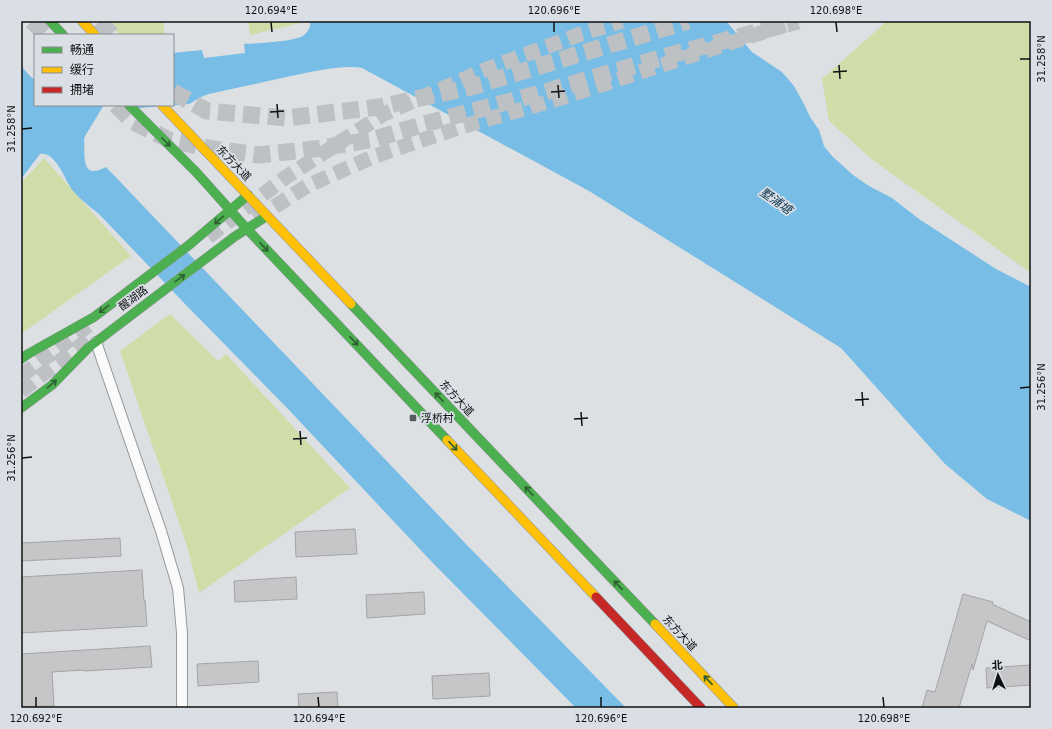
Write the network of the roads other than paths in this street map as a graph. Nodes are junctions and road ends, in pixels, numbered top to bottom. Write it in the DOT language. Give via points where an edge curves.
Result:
graph roads {
  1 [pos="50,21"];
  2 [pos="82,21"];
  3 [pos="62,34"];
  4 [pos="94,34"];
  5 [pos="130,106"];
  6 [pos="165,108"];
  7 [pos="248,195"];
  8 [pos="230,210"];
  9 [pos="266,216"];
  10 [pos="247,229"];
  11 [pos="96,342"];
  12 [pos="21,358"];
  13 [pos="21,408"];
  14 [pos="182,708"];
  15 [pos="701,708"];
  16 [pos="734,708"];
  1 -- 3 [label="main road"];
  2 -- 4 [label="main road"];
  5 -- 8 [label="main road, one-way"];
  6 -- 7 [label="main road, 东方大道"];
  7 -- 8 [label="main road, 醒湖路"];
  7 -- 9 [label="main road, 东方大道"];
  8 -- 10 [label="main road"];
  8 -- 12 [label="main road, 醒湖路, one-way" via="189,245 94,317"];
  9 -- 10 [label="main road, 醒湖路"];
  16 -- 9 [label="main road, 东方大道, one-way"];
  11 -- 10 [label="main road, 醒湖路, one-way"];
  10 -- 15 [label="main road, one-way"];
  13 -- 11 [label="main road, 醒湖路, one-way" via="52,385"];
  11 -- 14 [label="street" via="178,588 182,633"];
}
